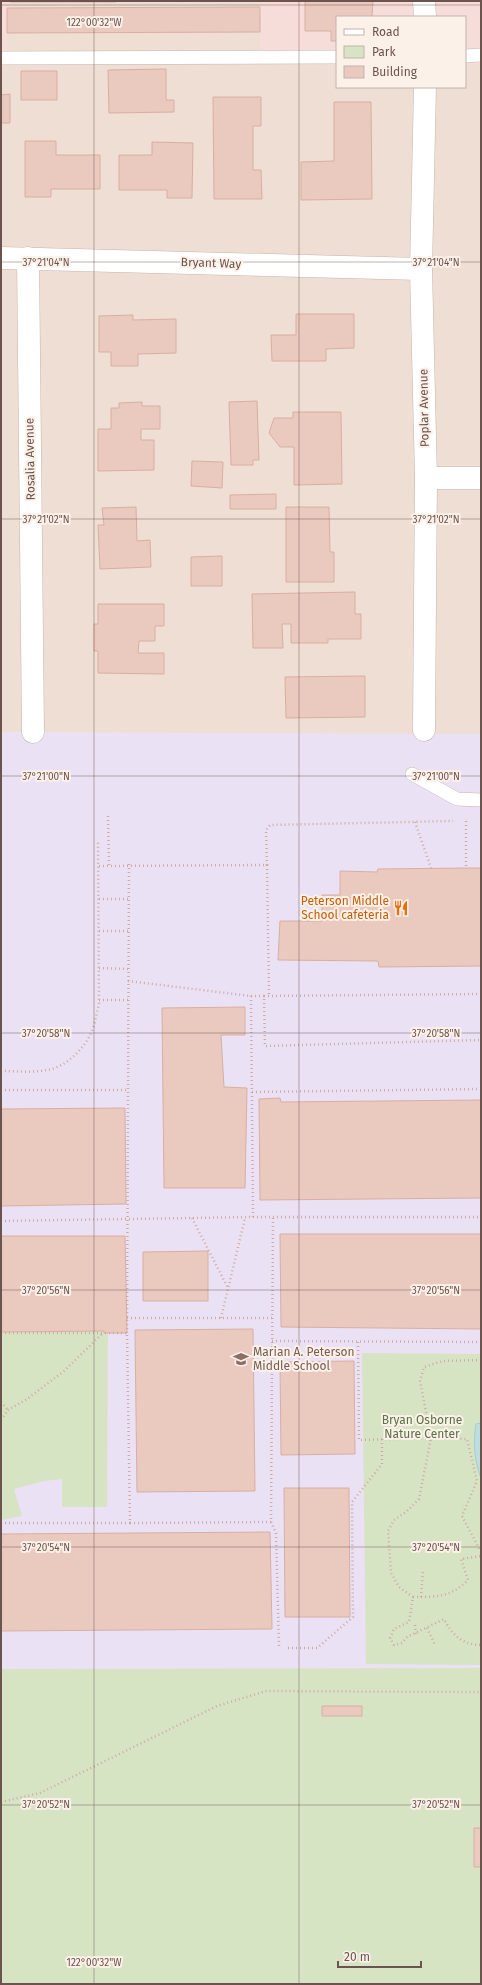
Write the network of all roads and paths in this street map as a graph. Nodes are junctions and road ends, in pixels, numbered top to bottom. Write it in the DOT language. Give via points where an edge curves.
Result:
graph roads {
  1 [pos="424,1"];
  2 [pos="424,16"];
  3 [pos="481,55"];
  4 [pos="466,56"];
  5 [pos="336,57"];
  6 [pos="1,58"];
  7 [pos="425,88"];
  8 [pos="1,258"];
  9 [pos="28,258"];
  10 [pos="421,269"];
  11 [pos="426,478"];
  12 [pos="481,478"];
  13 [pos="424,730"];
  14 [pos="33,732"];
  15 [pos="412,774"];
  16 [pos="481,800"];
  17 [pos="108,816"];
  18 [pos="466,821"];
  19 [pos="470,821"];
  20 [pos="415,822"];
  21 [pos="98,842"];
  22 [pos="129,862"];
  23 [pos="267,865"];
  24 [pos="99,866"];
  25 [pos="109,866"];
  26 [pos="129,866"];
  27 [pos="431,868"];
  28 [pos="466,868"];
  29 [pos="99,899"];
  30 [pos="129,899"];
  31 [pos="99,931"];
  32 [pos="129,931"];
  33 [pos="99,968"];
  34 [pos="129,969"];
  35 [pos="128,981"];
  36 [pos="481,994"];
  37 [pos="251,996"];
  38 [pos="264,996"];
  39 [pos="269,996"];
  40 [pos="99,1000"];
  41 [pos="129,1000"];
  42 [pos="481,1040"];
  43 [pos="1,1071"];
  44 [pos="481,1089"];
  45 [pos="1,1090"];
  46 [pos="128,1090"];
  47 [pos="252,1092"];
  48 [pos="481,1216"];
  49 [pos="253,1217"];
  50 [pos="273,1217"];
  51 [pos="192,1218"];
  52 [pos="245,1218"];
  53 [pos="128,1219"];
  54 [pos="1,1221"];
  55 [pos="228,1288"];
  56 [pos="127,1318"];
  57 [pos="221,1318"];
  58 [pos="272,1318"];
  59 [pos="1,1333"];
  60 [pos="102,1333"];
  61 [pos="128,1333"];
  62 [pos="272,1341"];
  63 [pos="358,1342"];
  64 [pos="481,1342"];
  65 [pos="481,1360"];
  66 [pos="1,1402"];
  67 [pos="8,1410"];
  68 [pos="1,1420"];
  69 [pos="431,1438"];
  70 [pos="382,1439"];
  71 [pos="477,1481"];
  72 [pos="481,1482"];
  73 [pos="271,1522"];
  74 [pos="1,1523"];
  75 [pos="130,1523"];
  76 [pos="481,1552"];
  77 [pos="481,1556"];
  78 [pos="423,1570"];
  79 [pos="413,1597"];
  80 [pos="422,1597"];
  81 [pos="415,1625"];
  82 [pos="427,1628"];
  83 [pos="416,1634"];
  84 [pos="435,1645"];
  85 [pos="481,1645"];
  86 [pos="279,1648"];
  87 [pos="288,1648"];
  88 [pos="481,1692"];
  89 [pos="1,1802"];
  1 -- 2 [label="street"];
  3 -- 4 [label="lane"];
  5 -- 6 [label="lane"];
  7 -- 10 [label="street, Poplar Avenue"];
  8 -- 9 [label="street, Bryant Way"];
  9 -- 10 [label="street, Bryant Way"];
  9 -- 14 [label="street, Rosalia Avenue"];
  10 -- 11 [label="street, Poplar Avenue"];
  11 -- 12 [label="street"];
  11 -- 13 [label="street, Poplar Avenue"];
  15 -- 16 [label="lane" via="457,799"];
  17 -- 25 [label="path"];
  18 -- 19 [label="path"];
  18 -- 20 [label="path"];
  18 -- 28 [label="path"];
  20 -- 23 [label="path" via="270,825 266,830"];
  20 -- 27 [label="path"];
  21 -- 24 [label="path"];
  22 -- 26 [label="path"];
  23 -- 26 [label="path"];
  23 -- 39 [label="path"];
  24 -- 25 [label="path"];
  24 -- 29 [label="path"];
  25 -- 26 [label="path"];
  26 -- 30 [label="path"];
  29 -- 30 [label="path"];
  29 -- 31 [label="path"];
  30 -- 32 [label="path"];
  31 -- 32 [label="path"];
  31 -- 33 [label="path"];
  32 -- 34 [label="path"];
  33 -- 34 [label="path"];
  33 -- 40 [label="path"];
  34 -- 35 [label="path"];
  35 -- 37 [label="path"];
  35 -- 41 [label="path"];
  36 -- 39 [label="path"];
  37 -- 38 [label="path"];
  37 -- 47 [label="path"];
  38 -- 39 [label="path"];
  38 -- 42 [label="path" via="264,1046"];
  40 -- 41 [label="path"];
  40 -- 43 [label="path" via="94,1026 86,1042 61,1065 48,1070"];
  41 -- 46 [label="path"];
  44 -- 47 [label="path"];
  45 -- 46 [label="path"];
  46 -- 53 [label="path"];
  47 -- 49 [label="path"];
  48 -- 50 [label="path"];
  49 -- 50 [label="path"];
  49 -- 52 [label="path"];
  50 -- 58 [label="path"];
  51 -- 52 [label="path"];
  51 -- 53 [label="path"];
  51 -- 55 [label="path"];
  52 -- 55 [label="path"];
  53 -- 54 [label="path"];
  53 -- 56 [label="path"];
  55 -- 57 [label="path"];
  56 -- 57 [label="path"];
  56 -- 61 [label="path"];
  57 -- 58 [label="path"];
  58 -- 62 [label="path"];
  59 -- 60 [label="path"];
  60 -- 61 [label="path"];
  60 -- 67 [label="path" via="64,1371"];
  61 -- 75 [label="path"];
  62 -- 63 [label="path"];
  62 -- 73 [label="path"];
  63 -- 64 [label="path"];
  63 -- 70 [label="path" via="359,1440"];
  65 -- 69 [label="path" via="443,1361 424,1367 420,1381"];
  66 -- 67 [label="path"];
  67 -- 68 [label="path"];
  69 -- 70 [label="path"];
  69 -- 71 [label="path" via="467,1439"];
  69 -- 79 [label="path" via="419,1499 394,1520 388,1531 391,1573 399,1586"];
  70 -- 87 [label="path" via="382,1464 352,1502 353,1617 317,1648"];
  71 -- 72 [label="path"];
  71 -- 76 [label="path" via="462,1516"];
  73 -- 75 [label="path"];
  73 -- 86 [label="path" via="276,1533"];
  74 -- 75 [label="path"];
  77 -- 80 [label="path" via="461,1559 468,1580 460,1587 445,1596"];
  78 -- 80 [label="path"];
  79 -- 80 [label="path"];
  79 -- 83 [label="path" via="409,1622 394,1629 390,1638 394,1645"];
  81 -- 83 [label="path"];
  82 -- 83 [label="path"];
  82 -- 84 [label="path"];
  82 -- 85 [label="path" via="444,1619 457,1637 470,1645"];
  88 -- 89 [label="path" via="266,1691 217,1706 40,1793"];
}
